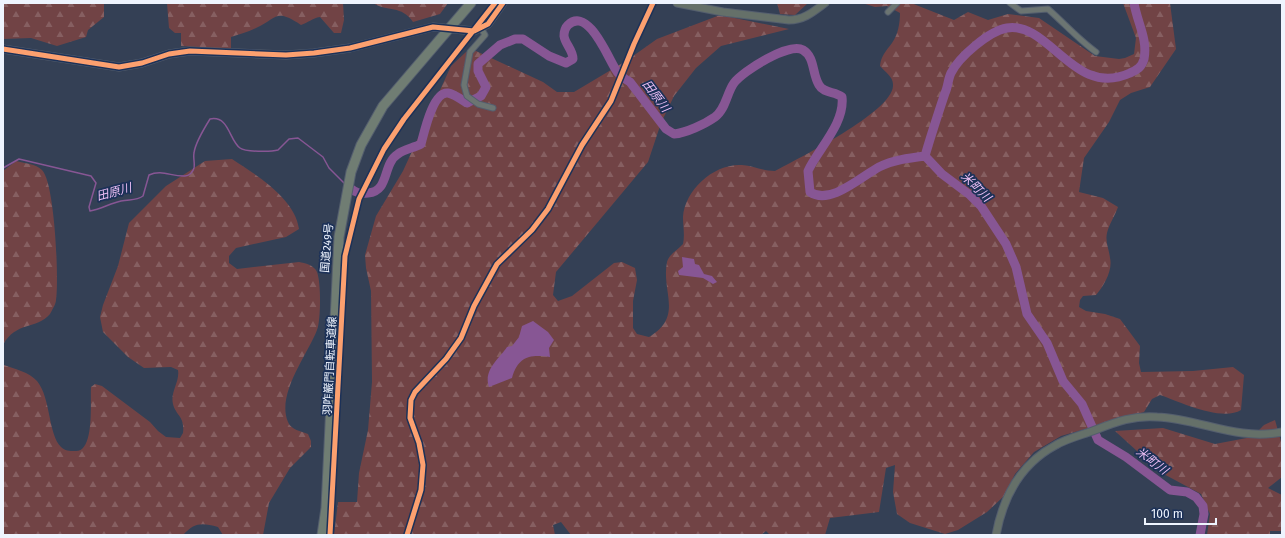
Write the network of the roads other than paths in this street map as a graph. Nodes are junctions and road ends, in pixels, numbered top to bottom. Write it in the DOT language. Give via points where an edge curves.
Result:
graph roads {
  1 [pos="471,3"];
  2 [pos="503,3"];
  3 [pos="653,3"];
  4 [pos="677,3"];
  5 [pos="825,3"];
  6 [pos="897,3"];
  7 [pos="1010,3"];
  8 [pos="888,12"];
  9 [pos="450,28"];
  10 [pos="481,28"];
  11 [pos="3,49"];
  12 [pos="1096,52"];
  13 [pos="493,108"];
  14 [pos="1282,432"];
  15 [pos="322,535"];
  16 [pos="407,535"];
  17 [pos="996,535"];
  1 -- 9 [label="highway, 国道249号"];
  2 -- 10 [label="street" via="488,24"];
  3 -- 16 [label="street" via="611,101 564,175 548,209 532,230 497,264 474,306 461,338 411,400 410,418 423,465 421,490"];
  4 -- 5 [label="street" via="789,20 807,16"];
  6 -- 8 [label="street"];
  7 -- 12 [label="street" via="1021,11 1048,9 1070,27 1084,44"];
  9 -- 10 [label="street" via="474,31"];
  9 -- 11 [label="street" via="433,27 350,48 314,53 286,55 190,51 119,67"];
  9 -- 15 [label="highway, 国道249号" via="383,106 361,145 351,172 339,237 326,508"];
  10 -- 13 [label="street" via="485,35 470,52 464,85 467,96 478,104"];
  14 -- 17 [label="street" via="1240,434 1158,417 1127,418 1056,445 1025,469 1008,494 999,517"];
}
